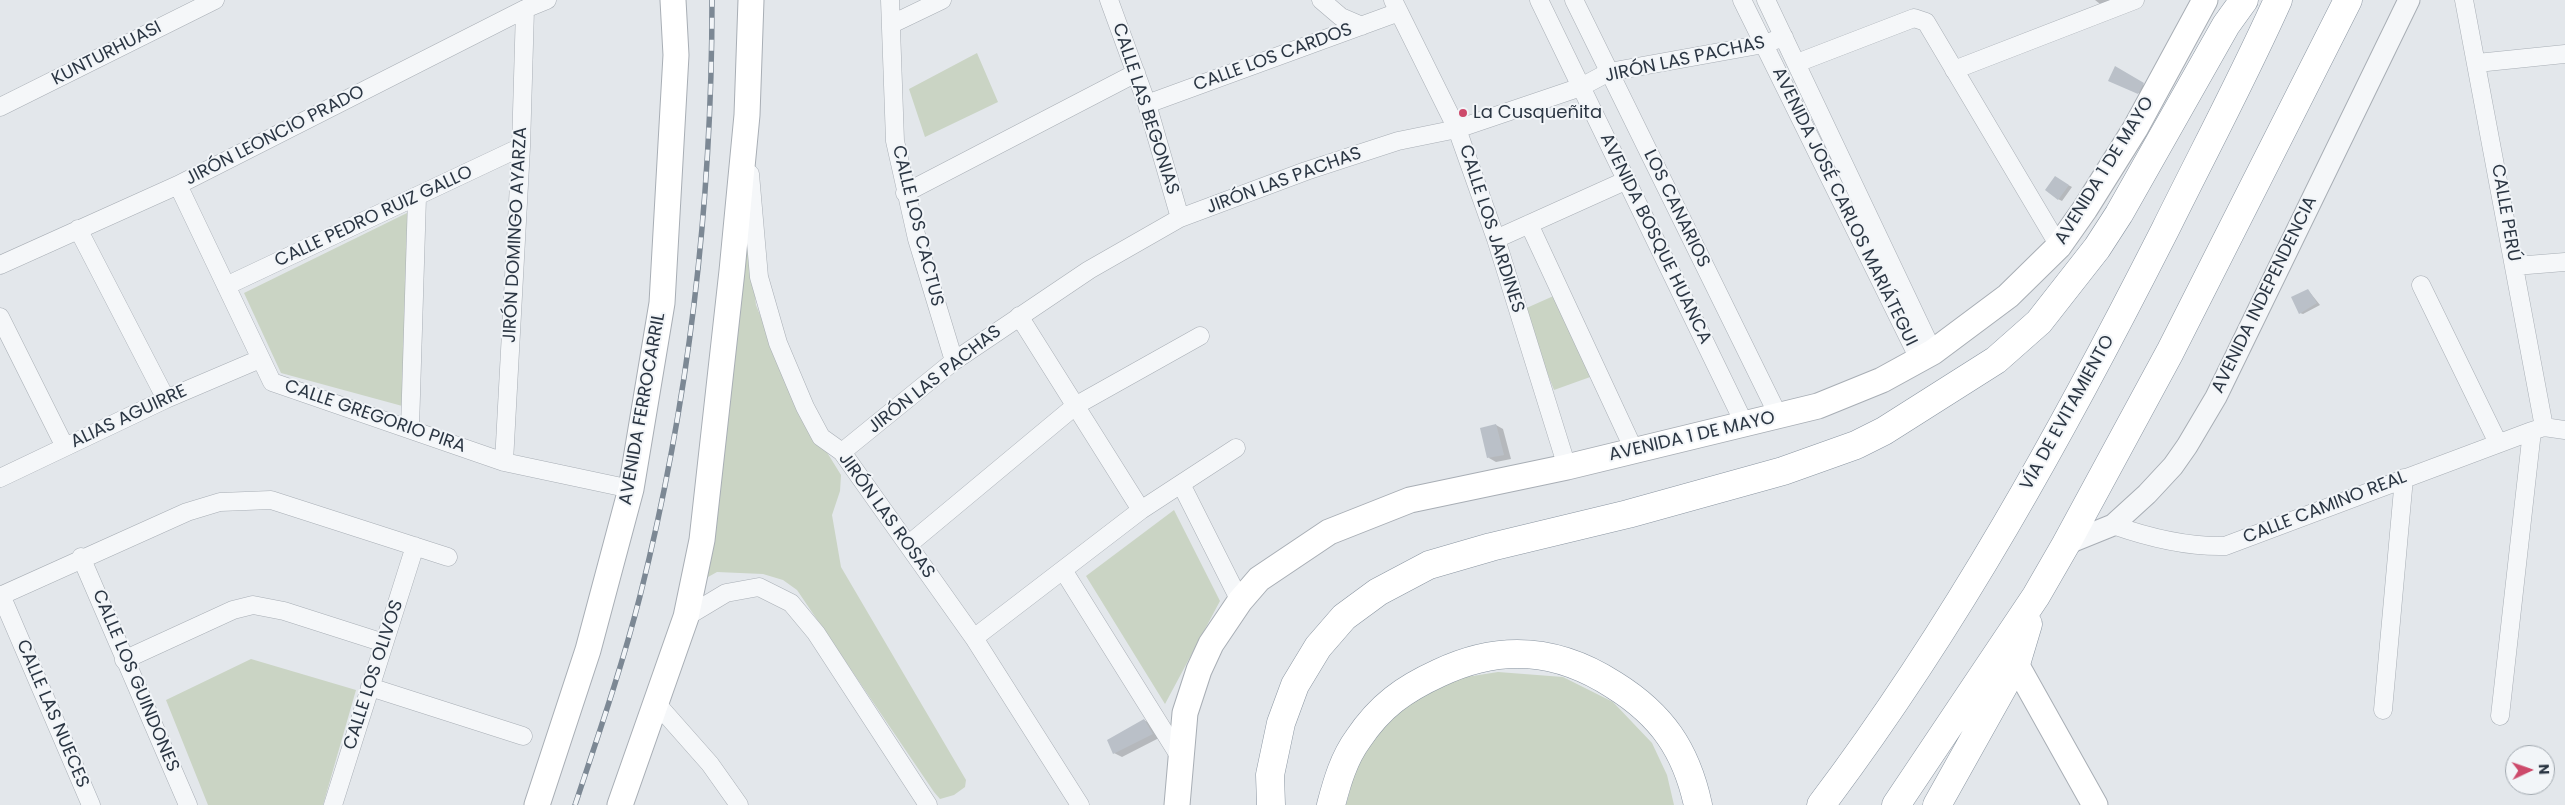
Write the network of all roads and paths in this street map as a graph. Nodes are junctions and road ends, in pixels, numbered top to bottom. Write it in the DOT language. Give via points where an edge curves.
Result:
graph roads {
  1 [pos="214,0"];
  2 [pos="547,0"];
  3 [pos="673,0"];
  4 [pos="751,0"];
  5 [pos="890,0"];
  6 [pos="942,0"];
  7 [pos="1109,0"];
  8 [pos="1321,0"];
  9 [pos="1539,0"];
  10 [pos="1574,0"];
  11 [pos="1742,0"];
  12 [pos="1766,0"];
  13 [pos="2134,0"];
  14 [pos="2205,0"];
  15 [pos="2244,0"];
  16 [pos="2278,0"];
  17 [pos="2348,0"];
  18 [pos="2409,0"];
  19 [pos="2464,0"];
  20 [pos="1396,6"];
  21 [pos="524,9"];
  22 [pos="892,24"];
  23 [pos="1362,26"];
  24 [pos="1784,37"];
  25 [pos="1764,44"];
  26 [pos="2565,54"];
  27 [pos="2477,63"];
  28 [pos="1797,64"];
  29 [pos="1954,70"];
  30 [pos="1608,72"];
  31 [pos="1136,73"];
  32 [pos="1581,87"];
  33 [pos="1146,104"];
  34 [pos="0,107"];
  35 [pos="747,115"];
  36 [pos="1457,129"];
  37 [pos="521,147"];
  38 [pos="1626,180"];
  39 [pos="178,185"];
  40 [pos="905,193"];
  41 [pos="417,197"];
  42 [pos="1180,218"];
  43 [pos="1529,224"];
  44 [pos="78,229"];
  45 [pos="1496,238"];
  46 [pos="2059,246"];
  47 [pos="2565,262"];
  48 [pos="0,265"];
  49 [pos="2514,266"];
  50 [pos="2421,285"];
  51 [pos="226,286"];
  52 [pos="1020,316"];
  53 [pos="0,317"];
  54 [pos="1200,336"];
  55 [pos="1926,356"];
  56 [pos="260,360"];
  57 [pos="954,361"];
  58 [pos="166,400"];
  59 [pos="1075,406"];
  60 [pos="1779,417"];
  61 [pos="1745,425"];
  62 [pos="410,428"];
  63 [pos="2538,429"];
  64 [pos="2565,430"];
  65 [pos="2498,443"];
  66 [pos="64,447"];
  67 [pos="1236,448"];
  68 [pos="1634,450"];
  69 [pos="842,452"];
  70 [pos="504,462"];
  71 [pos="1567,467"];
  72 [pos="0,478"];
  73 [pos="2404,478"];
  74 [pos="1181,484"];
  75 [pos="631,489"];
  76 [pos="1141,510"];
  77 [pos="2113,525"];
  78 [pos="2066,544"];
  79 [pos="908,545"];
  80 [pos="416,546"];
  81 [pos="81,557"];
  82 [pos="448,557"];
  83 [pos="1063,570"];
  84 [pos="1,595"];
  85 [pos="2036,596"];
  86 [pos="1240,601"];
  87 [pos="686,617"];
  88 [pos="974,638"];
  89 [pos="384,643"];
  90 [pos="124,660"];
  91 [pos="2016,664"];
  92 [pos="370,687"];
  93 [pos="657,704"];
  94 [pos="2383,710"];
  95 [pos="2500,716"];
  96 [pos="523,736"];
  97 [pos="1180,756"];
  98 [pos="91,805"];
  99 [pos="188,805"];
  100 [pos="333,805"];
  101 [pos="537,805"];
  102 [pos="620,805"];
  103 [pos="739,805"];
  104 [pos="928,805"];
  105 [pos="1080,805"];
  106 [pos="1177,805"];
  107 [pos="1271,805"];
  108 [pos="1331,805"];
  109 [pos="1698,805"];
  110 [pos="1821,805"];
  111 [pos="1896,805"];
  112 [pos="1937,805"];
  113 [pos="2096,805"];
  1 -- 34 [label="street, KUNTURHUASI"];
  2 -- 21 [label="street, JIRÓN LEONCIO PRADO"];
  3 -- 75 [label="main road, AVENIDA FERROCARRIL" via="676,55 662,303"];
  4 -- 35 [label="main road"];
  5 -- 22 [label="street, CALLE LOS CACTUS"];
  6 -- 22 [label="street"];
  7 -- 31 [label="street, CALLE LAS BEGONIAS"];
  8 -- 23 [label="street" via="1341,18"];
  9 -- 32 [label="street, AVENIDA BOSQUE HUANCA"];
  10 -- 30 [label="street, LOS CANARIOS"];
  11 -- 25 [label="street, AVENIDA JOSÉ CARLOS MARIÁTEGUI"];
  12 -- 24 [label="street, AVENIDA JOSÉ CARLOS MARIÁTEGUI"];
  13 -- 29 [label="street"];
  14 -- 46 [label="main road, AVENIDA 1 DE MAYO" via="2135,129"];
  15 -- 107 [label="highway" via="2226,25 2097,248 2039,322 1996,360 1856,445 1774,474 1429,565 1378,592 1344,617 1318,647 1295,685 1281,723 1270,775"];
  16 -- 110 [label="highway, VÍA DE EVITAMIENTO" via="2146,267 2074,404 1958,606"];
  17 -- 78 [label="highway" via="2170,352"];
  18 -- 77 [label="street, AVENIDA INDEPENDENCIA" via="2216,397 2173,466"];
  19 -- 27 [label="street, CALLE PERÚ"];
  20 -- 23 [label="street, CALLE LOS CARDOS"];
  20 -- 36 [label="street, CALLE LOS JARDINES"];
  21 -- 37 [label="street, JIRÓN DOMINGO AYARZA"];
  21 -- 39 [label="street, JIRÓN LEONCIO PRADO"];
  22 -- 40 [label="street, CALLE LOS CACTUS" via="895,141"];
  23 -- 33 [label="street, CALLE LOS CARDOS"];
  24 -- 25 [label="street, JIRÓN LAS PACHAS"];
  24 -- 28 [label="street, AVENIDA JOSÉ CARLOS MARIÁTEGUI"];
  25 -- 30 [label="street, JIRÓN LAS PACHAS"];
  25 -- 55 [label="street, AVENIDA JOSÉ CARLOS MARIÁTEGUI"];
  26 -- 27 [label="street"];
  27 -- 49 [label="street, CALLE PERÚ"];
  28 -- 29 [label="street" via="1921,18"];
  28 -- 55 [label="street, AVENIDA JOSÉ CARLOS MARIÁTEGUI"];
  29 -- 46 [label="street"];
  30 -- 32 [label="street, JIRÓN LAS PACHAS"];
  30 -- 60 [label="street, LOS CANARIOS"];
  31 -- 33 [label="street, CALLE LAS BEGONIAS"];
  31 -- 40 [label="street"];
  32 -- 36 [label="street, JIRÓN LAS PACHAS"];
  32 -- 38 [label="street, AVENIDA BOSQUE HUANCA"];
  33 -- 42 [label="street, CALLE LAS BEGONIAS"];
  35 -- 69 [label="street, JIRÓN LAS ROSAS" via="759,277 778,343 805,407 821,437"];
  35 -- 87 [label="main road" via="702,540"];
  36 -- 42 [label="street, JIRÓN LAS PACHAS" via="1398,142 1315,168"];
  36 -- 45 [label="street, CALLE LOS JARDINES"];
  37 -- 41 [label="street, CALLE PEDRO RUIZ GALLO"];
  37 -- 70 [label="street, JIRÓN DOMINGO AYARZA"];
  38 -- 43 [label="street"];
  38 -- 61 [label="street, AVENIDA BOSQUE HUANCA"];
  39 -- 44 [label="street, JIRÓN LEONCIO PRADO"];
  39 -- 51 [label="street, CALLE GREGORIO PIRA"];
  40 -- 57 [label="street, CALLE LOS CACTUS"];
  41 -- 51 [label="street, CALLE PEDRO RUIZ GALLO"];
  41 -- 62 [label="street"];
  42 -- 52 [label="street, JIRÓN LAS PACHAS" via="1089,270"];
  43 -- 45 [label="street"];
  43 -- 68 [label="street"];
  44 -- 48 [label="street, JIRÓN LEONCIO PRADO"];
  44 -- 58 [label="street"];
  45 -- 71 [label="street, CALLE LOS JARDINES"];
  46 -- 55 [label="main road, AVENIDA 1 DE MAYO" via="2008,296"];
  47 -- 49 [label="street"];
  49 -- 63 [label="street, CALLE PERÚ"];
  50 -- 65 [label="street"];
  51 -- 56 [label="street, CALLE GREGORIO PIRA"];
  52 -- 57 [label="street, JIRÓN LAS PACHAS"];
  52 -- 59 [label="street"];
  53 -- 66 [label="street"];
  54 -- 59 [label="street"];
  55 -- 60 [label="main road, AVENIDA 1 DE MAYO" via="1847,395"];
  56 -- 58 [label="street, ALIAS AGUIRRE"];
  56 -- 62 [label="street, CALLE GREGORIO PIRA" via="272,382"];
  57 -- 69 [label="street, JIRÓN LAS PACHAS"];
  58 -- 66 [label="street, ALIAS AGUIRRE"];
  59 -- 76 [label="street"];
  59 -- 79 [label="street"];
  60 -- 61 [label="main road, AVENIDA 1 DE MAYO"];
  61 -- 68 [label="main road, AVENIDA 1 DE MAYO"];
  62 -- 70 [label="street, CALLE GREGORIO PIRA"];
  63 -- 64 [label="street, CALLE CAMINO REAL"];
  63 -- 65 [label="street, CALLE CAMINO REAL"];
  63 -- 95 [label="street"];
  65 -- 73 [label="street, CALLE CAMINO REAL"];
  66 -- 72 [label="street, ALIAS AGUIRRE"];
  67 -- 74 [label="street"];
  68 -- 71 [label="main road, AVENIDA 1 DE MAYO"];
  69 -- 79 [label="street, JIRÓN LAS ROSAS"];
  70 -- 75 [label="street, CALLE GREGORIO PIRA"];
  71 -- 86 [label="main road, AVENIDA 1 DE MAYO" via="1410,500 1329,532 1259,579"];
  73 -- 77 [label="street, CALLE CAMINO REAL" via="2226,546 2180,543"];
  73 -- 94 [label="street"];
  74 -- 76 [label="street"];
  74 -- 86 [label="street"];
  75 -- 101 [label="main road, AVENIDA FERROCARRIL" via="588,650"];
  76 -- 83 [label="street"];
  77 -- 78 [label="street, AVENIDA INDEPENDENCIA"];
  78 -- 85 [label="highway"];
  79 -- 88 [label="street, JIRÓN LAS ROSAS"];
  80 -- 81 [label="street" via="271,500 220,502 187,512"];
  80 -- 82 [label="street"];
  80 -- 89 [label="street, CALLE LOS OLIVOS"];
  81 -- 84 [label="street"];
  81 -- 90 [label="street, CALLE LOS GUINDONES"];
  83 -- 88 [label="street"];
  83 -- 97 [label="street"];
  84 -- 98 [label="street, CALLE LAS NUECES"];
  85 -- 91 [label="highway"];
  85 -- 111 [label="highway"];
  86 -- 97 [label="main road, AVENIDA 1 DE MAYO" via="1211,644 1199,670 1185,713"];
  87 -- 93 [label="main road"];
  87 -- 104 [label="street" via="726,593 759,587 791,603 816,633"];
  88 -- 105 [label="street, JIRÓN LAS ROSAS"];
  89 -- 90 [label="street" via="284,611 253,606 233,610"];
  89 -- 92 [label="street, CALLE LOS OLIVOS"];
  90 -- 99 [label="street, CALLE LOS GUINDONES"];
  91 -- 112 [label="highway"];
  91 -- 113 [label="main road"];
  92 -- 96 [label="street"];
  92 -- 100 [label="street, CALLE LOS OLIVOS"];
  93 -- 102 [label="main road"];
  93 -- 103 [label="street" via="710,764"];
  97 -- 106 [label="main road, AVENIDA 1 DE MAYO"];
  108 -- 109 [label="highway" via="1338,777 1356,740 1375,716 1409,687 1458,663 1492,654 1534,654 1559,658 1590,670 1643,704 1666,729 1681,753"];
}
